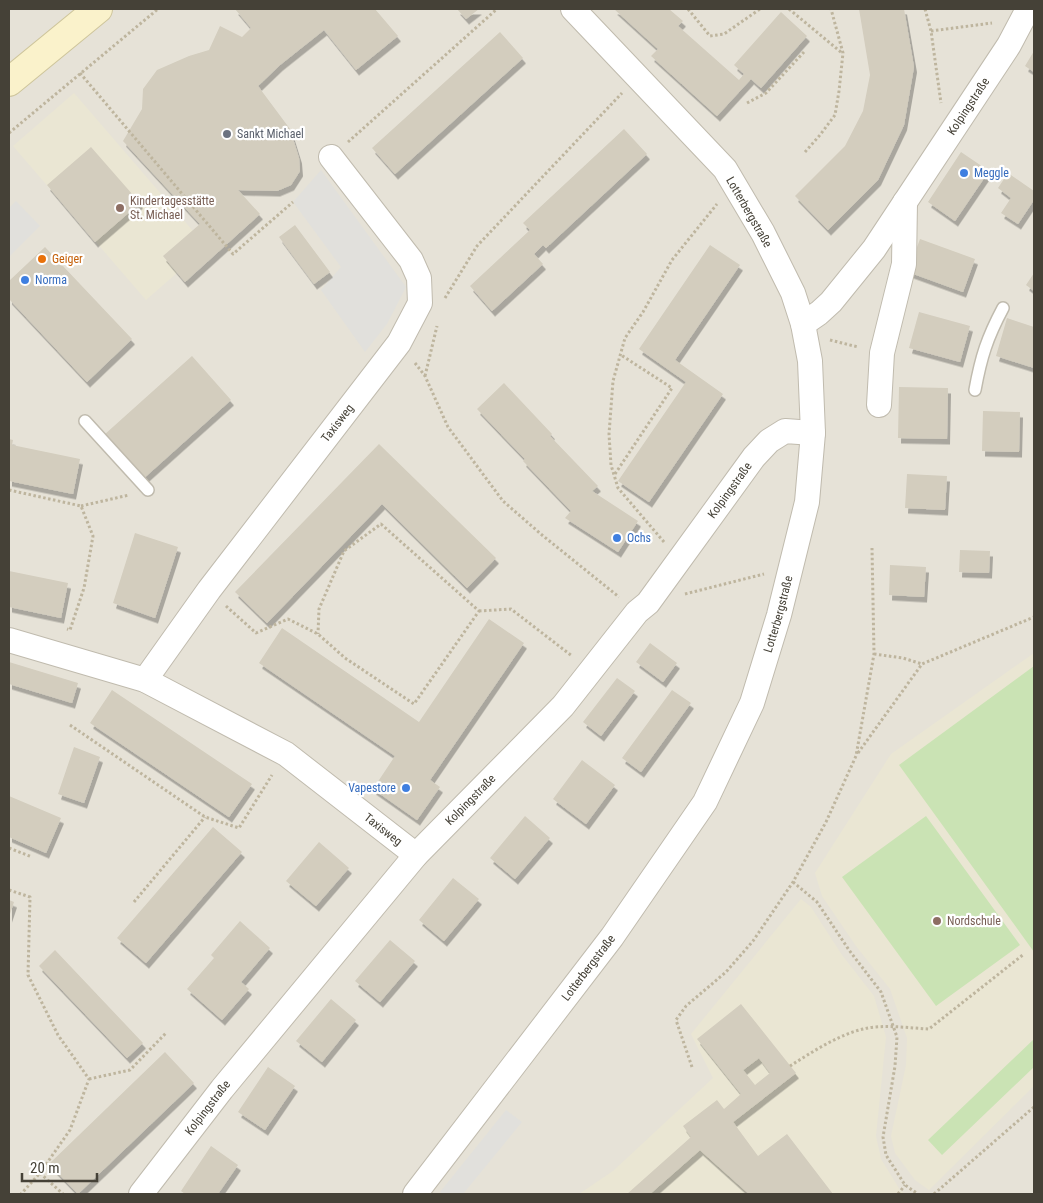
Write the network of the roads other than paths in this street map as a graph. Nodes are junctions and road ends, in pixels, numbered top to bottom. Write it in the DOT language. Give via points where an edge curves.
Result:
graph roads {
  1 [pos="98,9"];
  2 [pos="573,9"];
  3 [pos="1028,9"];
  4 [pos="9,82"];
  5 [pos="331,157"];
  6 [pos="905,202"];
  7 [pos="1003,308"];
  8 [pos="804,329"];
  9 [pos="975,390"];
  10 [pos="879,405"];
  11 [pos="84,420"];
  12 [pos="813,433"];
  13 [pos="148,490"];
  14 [pos="9,640"];
  15 [pos="145,680"];
  16 [pos="416,854"];
  17 [pos="140,1194"];
  18 [pos="415,1194"];
  1 -- 4 [label="main road"];
  2 -- 8 [label="street, Lotterbergstraße" via="725,169 789,285"];
  3 -- 6 [label="street, Kolpingstraße" via="1010,45"];
  5 -- 15 [label="street, Taxisweg" via="412,260 420,278 420,303 399,343 209,590"];
  6 -- 8 [label="street, Kolpingstraße" via="874,249 831,302"];
  6 -- 10 [label="street" via="904,264 882,353"];
  7 -- 9 [label="lane" via="988,337"];
  8 -- 12 [label="street, Lotterbergstraße" via="810,361"];
  11 -- 13 [label="lane"];
  12 -- 16 [label="street, Kolpingstraße" via="785,431 769,441 564,706"];
  12 -- 18 [label="street, Lotterbergstraße" via="807,502 779,614 752,703 705,802 612,937"];
  14 -- 15 [label="street, Taxisweg"];
  15 -- 16 [label="street, Taxisweg" via="286,754"];
  16 -- 17 [label="street, Kolpingstraße" via="222,1089"];
}
